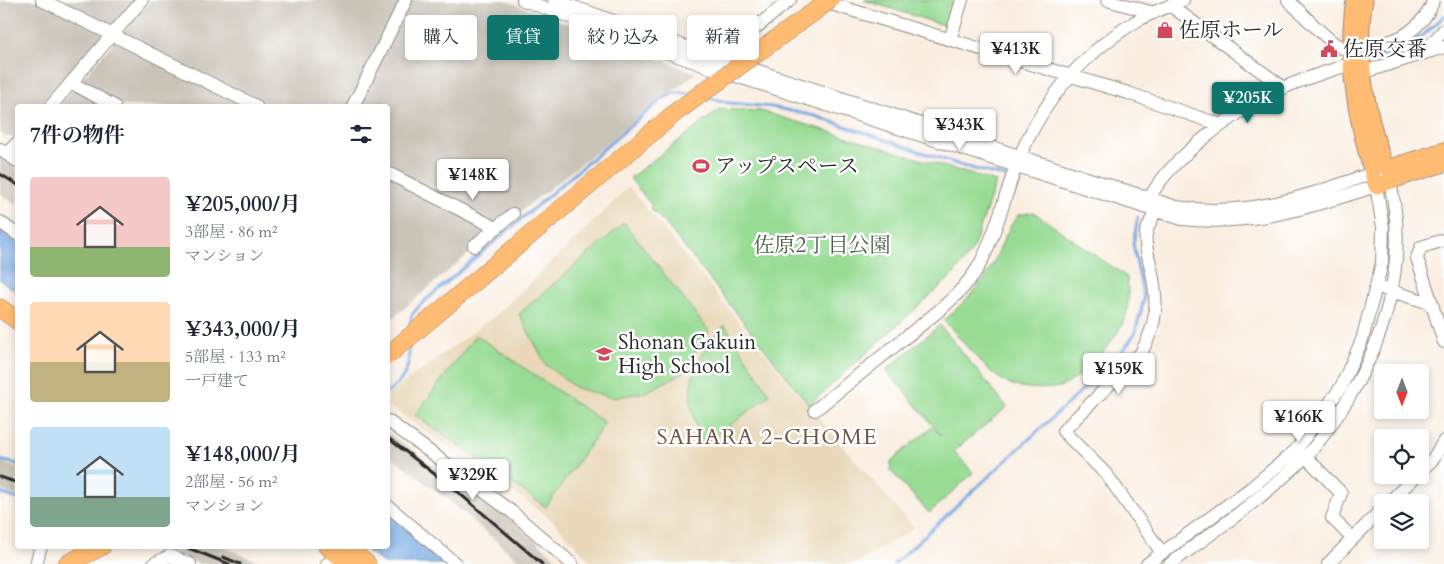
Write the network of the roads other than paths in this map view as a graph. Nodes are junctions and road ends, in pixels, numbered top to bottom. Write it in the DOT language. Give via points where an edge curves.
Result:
graph roads {
  1 [pos="42,0"];
  2 [pos="142,0"];
  3 [pos="406,0"];
  4 [pos="523,0"];
  5 [pos="554,0"];
  6 [pos="790,0"];
  7 [pos="818,0"];
  8 [pos="830,0"];
  9 [pos="962,0"];
  10 [pos="1107,0"];
  11 [pos="1288,0"];
  12 [pos="1354,0"];
  13 [pos="1365,0"];
  14 [pos="1435,2"];
  15 [pos="1167,5"];
  16 [pos="1444,30"];
  17 [pos="112,35"];
  18 [pos="950,40"];
  19 [pos="1444,47"];
  20 [pos="1422,54"];
  21 [pos="1358,59"];
  22 [pos="716,63"];
  23 [pos="1068,77"];
  24 [pos="72,83"];
  25 [pos="1284,88"];
  26 [pos="53,104"];
  27 [pos="110,104"];
  28 [pos="252,104"];
  29 [pos="354,104"];
  30 [pos="1221,125"];
  31 [pos="15,144"];
  32 [pos="1444,150"];
  33 [pos="3,152"];
  34 [pos="15,160"];
  35 [pos="1018,161"];
  36 [pos="1444,164"];
  37 [pos="390,174"];
  38 [pos="1381,177"];
  39 [pos="1150,207"];
  40 [pos="513,214"];
  41 [pos="0,222"];
  42 [pos="496,228"];
  43 [pos="15,232"];
  44 [pos="1444,240"];
  45 [pos="474,246"];
  46 [pos="1377,287"];
  47 [pos="1390,290"];
  48 [pos="0,296"];
  49 [pos="15,306"];
  50 [pos="0,308"];
  51 [pos="1433,308"];
  52 [pos="15,319"];
  53 [pos="1444,342"];
  54 [pos="390,343"];
  55 [pos="390,352"];
  56 [pos="815,410"];
  57 [pos="390,422"];
  58 [pos="1444,441"];
  59 [pos="1306,457"];
  60 [pos="1429,463"];
  61 [pos="1408,484"];
  62 [pos="1397,494"];
  63 [pos="390,508"];
  64 [pos="1374,517"];
  65 [pos="1353,539"];
  66 [pos="40,549"];
  67 [pos="96,549"];
  68 [pos="109,549"];
  69 [pos="332,549"];
  70 [pos="1162,553"];
  71 [pos="343,556"];
  72 [pos="36,564"];
  73 [pos="67,564"];
  74 [pos="80,564"];
  75 [pos="153,564"];
  76 [pos="190,564"];
  77 [pos="367,564"];
  78 [pos="456,564"];
  79 [pos="572,564"];
  80 [pos="1147,564"];
  81 [pos="1170,564"];
  82 [pos="1328,564"];
  1 -- 17 [label="street"];
  2 -- 17 [label="street"];
  3 -- 29 [label="street"];
  4 -- 22 [label="street"];
  5 -- 22 [label="street"];
  6 -- 22 [label="street"];
  7 -- 18 [label="street"];
  7 -- 54 [label="highway" via="643,131"];
  8 -- 55 [label="highway, bridge" via="662,124"];
  9 -- 18 [label="street"];
  10 -- 15 [label="street"];
  11 -- 21 [label="street" via="1337,45"];
  12 -- 21 [label="main road"];
  13 -- 21 [label="main road"];
  14 -- 21 [label="street" via="1408,34"];
  15 -- 23 [label="street" via="1128,27"];
  15 -- 25 [label="street"];
  16 -- 20 [label="street"];
  17 -- 24 [label="street"];
  17 -- 28 [label="street"];
  18 -- 23 [label="street"];
  19 -- 20 [label="street"];
  20 -- 21 [label="street"];
  21 -- 25 [label="street"];
  21 -- 38 [label="main road" via="1355,108"];
  22 -- 35 [label="street"];
  23 -- 30 [label="street" via="1128,93"];
  23 -- 35 [label="street" via="1037,122"];
  24 -- 26 [label="street"];
  24 -- 27 [label="street"];
  25 -- 30 [label="street"];
  30 -- 39 [label="street" via="1154,189"];
  31 -- 33 [label="street"];
  32 -- 38 [label="main road"];
  33 -- 34 [label="street"];
  35 -- 39 [label="street"];
  35 -- 56 [label="street" via="981,262 968,280 946,304"];
  36 -- 38 [label="main road"];
  37 -- 42 [label="street"];
  38 -- 39 [label="street" via="1240,210"];
  38 -- 46 [label="street" via="1384,248"];
  38 -- 47 [label="street" via="1398,244"];
  39 -- 70 [label="street" via="1146,245 1157,291 1155,319 1148,341 1141,353 1063,431 1107,475"];
  40 -- 42 [label="street"];
  41 -- 43 [label="street"];
  42 -- 45 [label="street"];
  44 -- 51 [label="street" via="1421,247 1418,252"];
  46 -- 47 [label="street"];
  46 -- 70 [label="street" via="1362,340 1340,387 1301,442 1251,488"];
  47 -- 51 [label="street" via="1420,299"];
  47 -- 59 [label="street" via="1376,345 1353,392"];
  48 -- 49 [label="highway"];
  50 -- 52 [label="highway"];
  51 -- 53 [label="street"];
  57 -- 79 [label="street" via="512,512"];
  58 -- 60 [label="street"];
  59 -- 65 [label="street" via="1341,493 1332,518"];
  59 -- 81 [label="street" via="1259,498"];
  61 -- 62 [label="street"];
  63 -- 78 [label="street"];
  64 -- 65 [label="street"];
  65 -- 82 [label="street"];
  66 -- 72 [label="street"];
  67 -- 73 [label="highway"];
  68 -- 74 [label="highway"];
  69 -- 71 [label="highway"];
  70 -- 80 [label="street"];
  71 -- 77 [label="highway"];
  75 -- 76 [label="street" via="170,556"];
}
